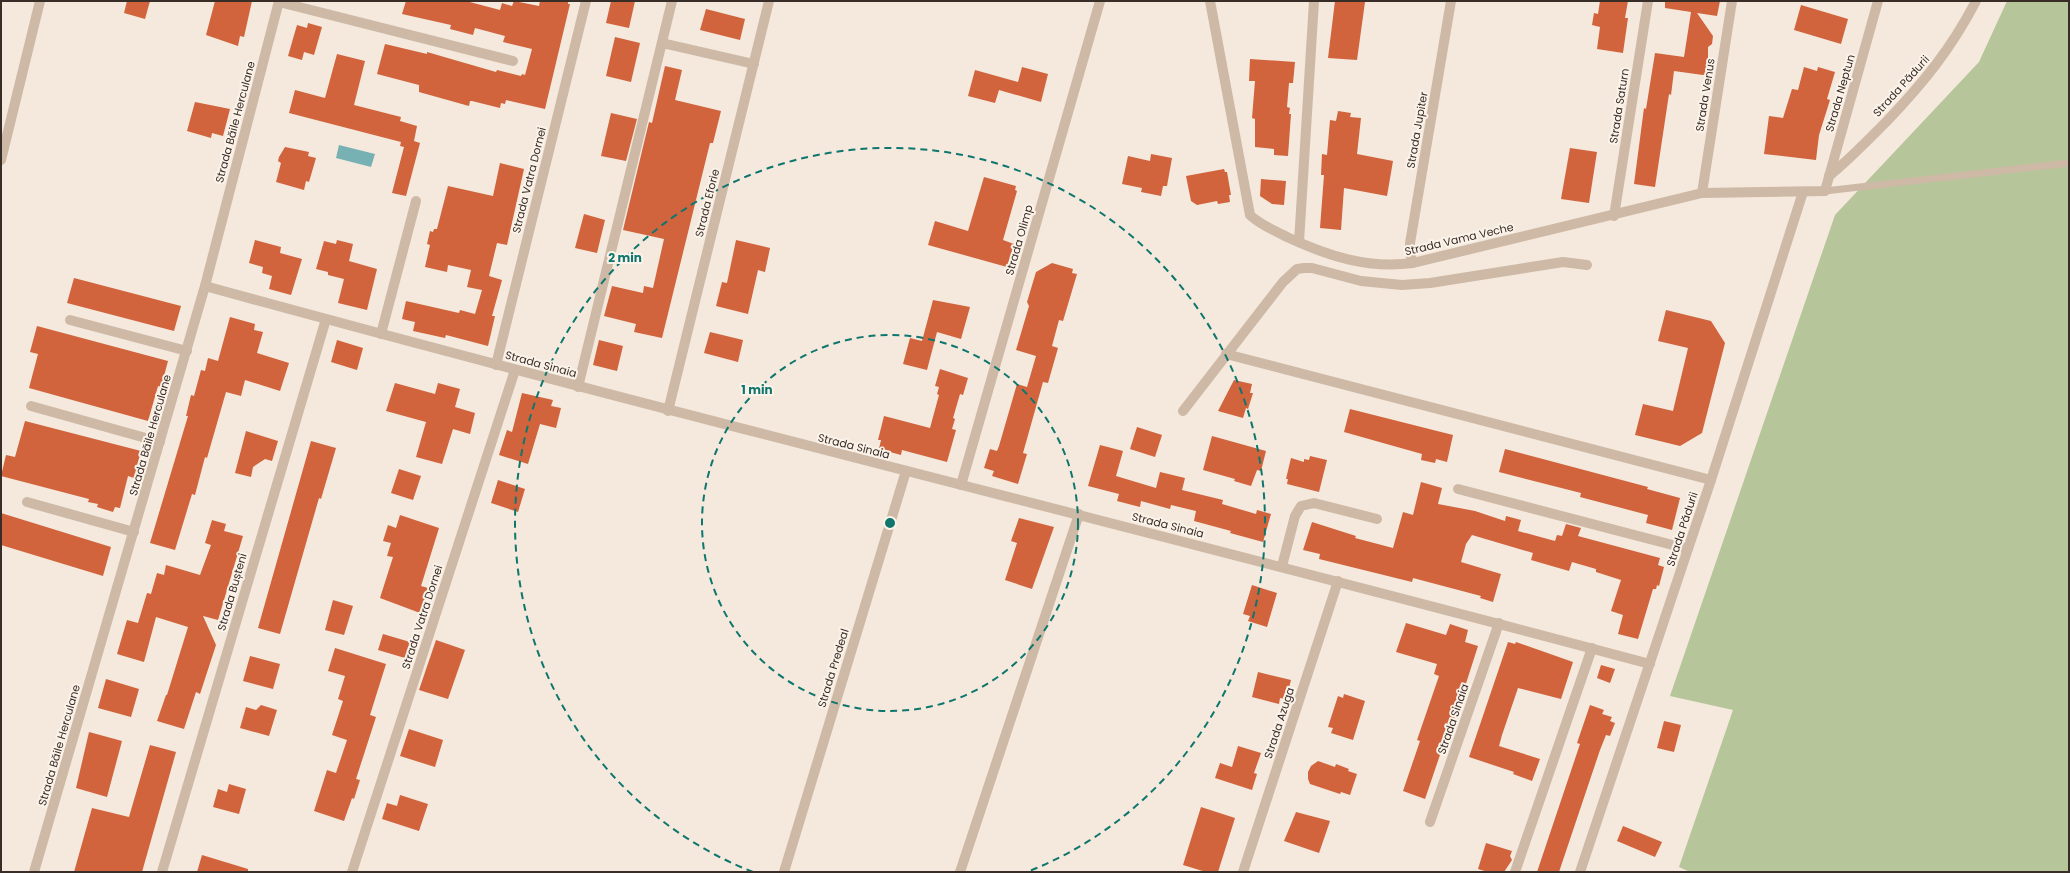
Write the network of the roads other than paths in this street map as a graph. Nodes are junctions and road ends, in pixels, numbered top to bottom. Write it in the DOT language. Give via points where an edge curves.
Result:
graph roads {
  1 [pos="40,1"];
  2 [pos="279,1"];
  3 [pos="586,1"];
  4 [pos="672,1"];
  5 [pos="769,1"];
  6 [pos="1100,1"];
  7 [pos="1210,1"];
  8 [pos="1314,1"];
  9 [pos="1451,1"];
  10 [pos="1648,1"];
  11 [pos="1732,1"];
  12 [pos="1878,1"];
  13 [pos="1976,1"];
  14 [pos="662,43"];
  15 [pos="513,61"];
  16 [pos="754,64"];
  17 [pos="1,160"];
  18 [pos="2069,163"];
  19 [pos="1830,176"];
  20 [pos="1825,191"];
  21 [pos="1803,192"];
  22 [pos="1702,193"];
  23 [pos="416,201"];
  24 [pos="1614,216"];
  25 [pos="1299,242"];
  26 [pos="1413,263"];
  27 [pos="1587,265"];
  28 [pos="205,286"];
  29 [pos="326,319"];
  30 [pos="70,320"];
  31 [pos="381,334"];
  32 [pos="187,351"];
  33 [pos="1226,354"];
  34 [pos="496,365"];
  35 [pos="515,370"];
  36 [pos="578,387"];
  37 [pos="31,406"];
  38 [pos="668,411"];
  39 [pos="1183,412"];
  40 [pos="160,442"];
  41 [pos="906,471"];
  42 [pos="1711,480"];
  43 [pos="961,485"];
  44 [pos="1458,489"];
  45 [pos="27,502"];
  46 [pos="1079,514"];
  47 [pos="1377,519"];
  48 [pos="134,532"];
  49 [pos="1688,549"];
  50 [pos="1282,566"];
  51 [pos="1338,581"];
  52 [pos="1498,623"];
  53 [pos="1592,648"];
  54 [pos="1650,664"];
  55 [pos="1430,822"];
  56 [pos="34,872"];
  57 [pos="162,872"];
  58 [pos="352,872"];
  59 [pos="784,872"];
  60 [pos="960,872"];
  61 [pos="1243,872"];
  62 [pos="1515,872"];
  63 [pos="1580,872"];
  1 -- 17 [label="street"];
  2 -- 15 [label="street"];
  2 -- 28 [label="street, Strada Băile Herculane"];
  3 -- 34 [label="street, Strada Vatra Dornei"];
  4 -- 14 [label="street"];
  5 -- 16 [label="street, Strada Eforie"];
  6 -- 43 [label="street, Strada Olimp"];
  7 -- 25 [label="street, Strada Vama Veche" via="1247,209 1255,220"];
  8 -- 25 [label="street"];
  9 -- 26 [label="street, Strada Jupiter" via="1410,243"];
  10 -- 24 [label="street, Strada Saturn"];
  11 -- 22 [label="street, Strada Venus"];
  12 -- 19 [label="street, Strada Neptun"];
  13 -- 19 [label="street, Strada Pădurii" via="1947,51 1927,77"];
  14 -- 16 [label="street"];
  14 -- 36 [label="street"];
  16 -- 38 [label="street, Strada Eforie"];
  18 -- 20 [label="lane"];
  19 -- 20 [label="street, Strada Neptun"];
  20 -- 21 [label="street, Strada Vama Veche"];
  21 -- 22 [label="street, Strada Vama Veche"];
  21 -- 42 [label="street, Strada Pădurii"];
  22 -- 24 [label="street, Strada Vama Veche"];
  23 -- 31 [label="street"];
  24 -- 26 [label="street, Strada Vama Veche"];
  25 -- 26 [label="street, Strada Vama Veche" via="1355,262 1389,265"];
  27 -- 33 [label="street" via="1563,262 1402,285 1349,279 1312,268 1297,269 1282,282"];
  28 -- 29 [label="street, Strada Sinaia"];
  28 -- 32 [label="street, Strada Băile Herculane"];
  29 -- 31 [label="street, Strada Sinaia"];
  29 -- 57 [label="street, Strada Bușteni"];
  30 -- 32 [label="street"];
  31 -- 34 [label="street, Strada Sinaia"];
  32 -- 40 [label="street, Strada Băile Herculane"];
  33 -- 39 [label="street"];
  33 -- 42 [label="street"];
  34 -- 35 [label="street, Strada Sinaia"];
  35 -- 36 [label="street, Strada Sinaia"];
  35 -- 58 [label="street, Strada Vatra Dornei"];
  36 -- 38 [label="street, Strada Sinaia"];
  37 -- 40 [label="street"];
  38 -- 41 [label="street, Strada Sinaia"];
  40 -- 48 [label="street, Strada Băile Herculane"];
  41 -- 43 [label="street, Strada Sinaia"];
  41 -- 59 [label="street, Strada Predeal"];
  42 -- 49 [label="street, Strada Pădurii"];
  43 -- 46 [label="street, Strada Sinaia"];
  44 -- 49 [label="street"];
  45 -- 48 [label="street"];
  46 -- 50 [label="street, Strada Sinaia"];
  46 -- 60 [label="street"];
  47 -- 50 [label="street" via="1314,503 1301,506 1295,516"];
  48 -- 56 [label="street, Strada Băile Herculane"];
  49 -- 54 [label="street, Strada Pădurii"];
  50 -- 51 [label="street, Strada Sinaia"];
  51 -- 52 [label="street, Strada Sinaia"];
  51 -- 61 [label="street, Strada Azuga"];
  52 -- 53 [label="street, Strada Sinaia"];
  52 -- 55 [label="street, Strada Sinaia"];
  53 -- 54 [label="street, Strada Sinaia"];
  53 -- 62 [label="street"];
  54 -- 63 [label="street, Strada Pădurii"];
}
